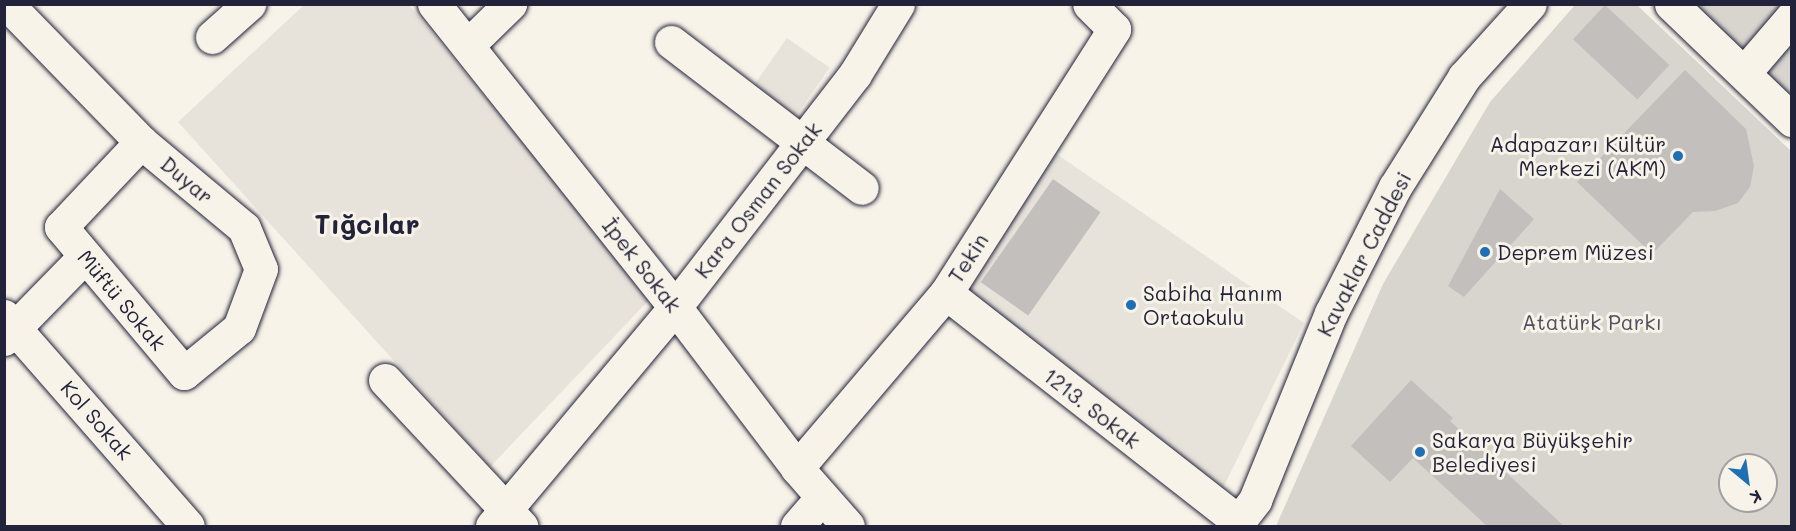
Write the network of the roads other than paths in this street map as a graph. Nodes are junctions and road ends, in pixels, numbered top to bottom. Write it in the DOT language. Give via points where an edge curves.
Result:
graph roads {
  1 [pos="249,4"];
  2 [pos="434,4"];
  3 [pos="510,4"];
  4 [pos="898,4"];
  5 [pos="1089,4"];
  6 [pos="1530,4"];
  7 [pos="1671,4"];
  8 [pos="23,10"];
  9 [pos="1791,17"];
  10 [pos="212,37"];
  11 [pos="671,42"];
  12 [pos="468,45"];
  13 [pos="1744,73"];
  14 [pos="1791,120"];
  15 [pos="141,141"];
  16 [pos="801,144"];
  17 [pos="862,188"];
  18 [pos="85,256"];
  19 [pos="946,293"];
  20 [pos="675,307"];
  21 [pos="8,327"];
  22 [pos="184,373"];
  23 [pos="385,380"];
  24 [pos="796,468"];
  25 [pos="821,498"];
  26 [pos="1245,519"];
  27 [pos="507,521"];
  28 [pos="188,526"];
  29 [pos="797,526"];
  30 [pos="848,526"];
  1 -- 10 [label="street"];
  2 -- 12 [label="street, İpek Sokak"];
  3 -- 12 [label="street"];
  4 -- 16 [label="street, Kara Osman Sokak" via="855,74"];
  5 -- 19 [label="street, Tekin" via="1114,29"];
  6 -- 26 [label="street, Kavaklar Caddesi" via="1464,77 1395,187 1331,313"];
  7 -- 13 [label="street"];
  8 -- 15 [label="street, Duyar"];
  9 -- 13 [label="street"];
  11 -- 16 [label="street"];
  12 -- 20 [label="street, İpek Sokak"];
  13 -- 14 [label="street"];
  15 -- 18 [label="street, Müftü Sokak" via="61,227"];
  15 -- 22 [label="street, Duyar" via="244,228 261,269 239,328"];
  16 -- 17 [label="street"];
  16 -- 20 [label="street, Kara Osman Sokak"];
  18 -- 21 [label="street"];
  18 -- 22 [label="street, Müftü Sokak"];
  19 -- 24 [label="street, Tekin"];
  19 -- 26 [label="street, 1213. Sokak"];
  20 -- 24 [label="street, İpek Sokak"];
  20 -- 27 [label="street, Kara Osman Sokak"];
  21 -- 28 [label="street, Kol Sokak"];
  23 -- 27 [label="street"];
  24 -- 25 [label="street, İpek Sokak"];
  25 -- 29 [label="street"];
  25 -- 30 [label="street, İpek Sokak"];
}
